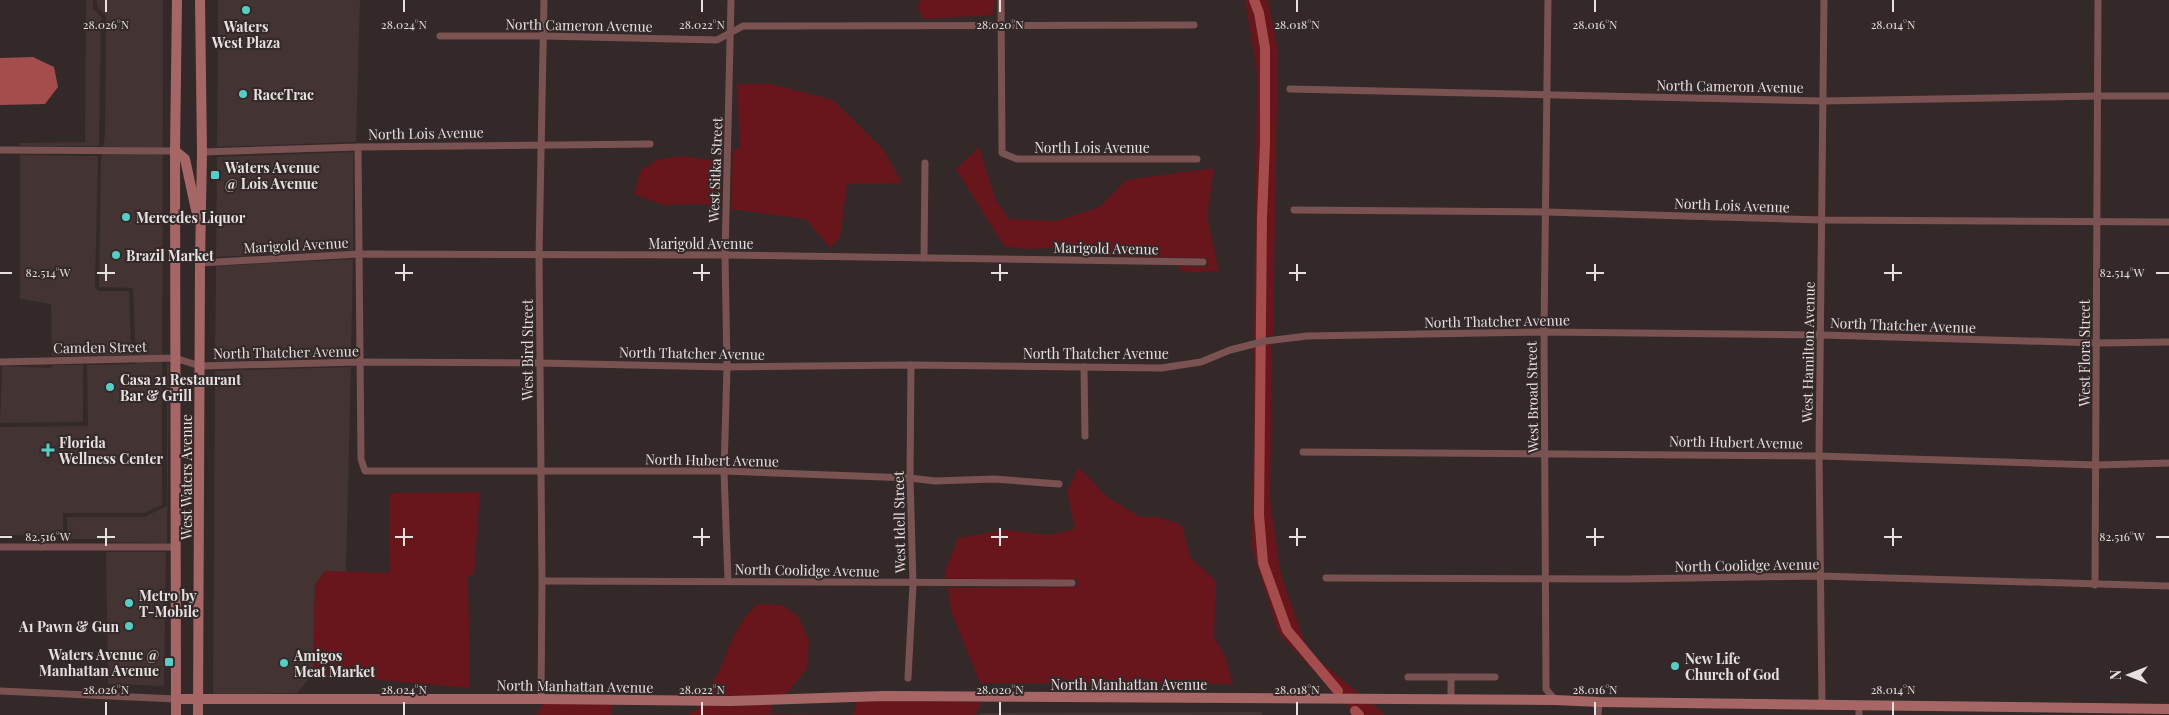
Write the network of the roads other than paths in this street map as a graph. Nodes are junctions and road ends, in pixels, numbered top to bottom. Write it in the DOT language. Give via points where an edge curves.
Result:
graph roads {
  1 [pos="177,0"];
  2 [pos="200,0"];
  3 [pos="544,0"];
  4 [pos="731,0"];
  5 [pos="1001,0"];
  6 [pos="1548,0"];
  7 [pos="1824,0"];
  8 [pos="2098,0"];
  9 [pos="1000,24"];
  10 [pos="1194,25"];
  11 [pos="732,30"];
  12 [pos="440,36"];
  13 [pos="544,36"];
  14 [pos="1290,89"];
  15 [pos="1548,94"];
  16 [pos="2097,96"];
  17 [pos="2169,96"];
  18 [pos="1823,101"];
  19 [pos="650,144"];
  20 [pos="541,145"];
  21 [pos="358,147"];
  22 [pos="0,150"];
  23 [pos="175,151"];
  24 [pos="202,152"];
  25 [pos="1197,159"];
  26 [pos="925,163"];
  27 [pos="1294,210"];
  28 [pos="1546,212"];
  29 [pos="1822,220"];
  30 [pos="2169,222"];
  31 [pos="2097,223"];
  32 [pos="200,236"];
  33 [pos="358,254"];
  34 [pos="539,255"];
  35 [pos="725,255"];
  36 [pos="924,258"];
  37 [pos="200,262"];
  38 [pos="1203,262"];
  39 [pos="1544,332"];
  40 [pos="1822,336"];
  41 [pos="2169,342"];
  42 [pos="2097,343"];
  43 [pos="175,358"];
  44 [pos="0,362"];
  45 [pos="359,362"];
  46 [pos="539,363"];
  47 [pos="911,365"];
  48 [pos="200,366"];
  49 [pos="727,367"];
  50 [pos="1084,367"];
  51 [pos="1085,436"];
  52 [pos="1303,452"];
  53 [pos="1545,453"];
  54 [pos="1819,456"];
  55 [pos="2169,463"];
  56 [pos="2097,465"];
  57 [pos="540,470"];
  58 [pos="724,471"];
  59 [pos="910,478"];
  60 [pos="1059,484"];
  61 [pos="0,547"];
  62 [pos="175,547"];
  63 [pos="1820,576"];
  64 [pos="1326,578"];
  65 [pos="1546,579"];
  66 [pos="542,581"];
  67 [pos="728,581"];
  68 [pos="1072,583"];
  69 [pos="913,584"];
  70 [pos="2095,585"];
  71 [pos="2169,586"];
  72 [pos="1408,677"];
  73 [pos="1451,677"];
  74 [pos="908,678"];
  75 [pos="1495,678"];
  76 [pos="0,691"];
  77 [pos="176,699"];
  78 [pos="541,699"];
  79 [pos="1451,699"];
  80 [pos="198,700"];
  81 [pos="1555,700"];
  82 [pos="1600,702"];
  83 [pos="1822,704"];
  84 [pos="2169,709"];
  85 [pos="1859,710"];
  86 [pos="1872,710"];
  87 [pos="176,715"];
  88 [pos="198,715"];
  89 [pos="1598,715"];
  1 -- 23 [label="street, West Waters Avenue"];
  2 -- 24 [label="street, West Waters Avenue"];
  3 -- 13 [label="street, West Bird Street"];
  4 -- 11 [label="street, West Sitka Street"];
  5 -- 9 [label="street"];
  6 -- 15 [label="street, West Broad Street"];
  7 -- 18 [label="street, West Hamilton Avenue"];
  8 -- 16 [label="street, West Flora Street"];
  9 -- 10 [label="street, North Cameron Avenue"];
  9 -- 11 [label="street, North Cameron Avenue" via="743,26"];
  9 -- 25 [label="street, North Lois Avenue" via="1002,153 1017,160"];
  11 -- 13 [label="street, North Cameron Avenue" via="717,40"];
  11 -- 35 [label="street, West Sitka Street"];
  12 -- 13 [label="street, North Cameron Avenue"];
  13 -- 20 [label="street, West Bird Street"];
  14 -- 15 [label="street, North Cameron Avenue"];
  15 -- 18 [label="street, North Cameron Avenue"];
  15 -- 28 [label="street, West Broad Street"];
  16 -- 17 [label="street, North Cameron Avenue"];
  16 -- 18 [label="street, North Cameron Avenue"];
  16 -- 31 [label="street, West Flora Street"];
  18 -- 29 [label="street, West Hamilton Avenue"];
  19 -- 20 [label="street, North Lois Avenue"];
  20 -- 21 [label="street, North Lois Avenue"];
  20 -- 34 [label="street, West Bird Street"];
  21 -- 24 [label="street, North Lois Avenue"];
  21 -- 33 [label="street"];
  22 -- 23 [label="street"];
  23 -- 32 [label="street" via="185,160 192,183"];
  23 -- 43 [label="street, West Waters Avenue"];
  24 -- 32 [label="street, West Waters Avenue"];
  26 -- 36 [label="street"];
  27 -- 28 [label="street, North Lois Avenue"];
  28 -- 29 [label="street, North Lois Avenue"];
  28 -- 39 [label="street, West Broad Street"];
  29 -- 31 [label="street, North Lois Avenue"];
  29 -- 40 [label="street, West Hamilton Avenue"];
  30 -- 31 [label="street, North Lois Avenue"];
  31 -- 42 [label="street, West Flora Street"];
  32 -- 37 [label="street, West Waters Avenue"];
  33 -- 34 [label="street, Marigold Avenue"];
  33 -- 37 [label="street, Marigold Avenue"];
  33 -- 45 [label="street"];
  34 -- 35 [label="street, Marigold Avenue"];
  34 -- 46 [label="street, West Bird Street"];
  35 -- 36 [label="street, Marigold Avenue"];
  35 -- 49 [label="street, West Sitka Street"];
  36 -- 38 [label="street, Marigold Avenue"];
  37 -- 48 [label="street, West Waters Avenue"];
  39 -- 40 [label="street, North Thatcher Avenue"];
  39 -- 50 [label="street, North Thatcher Avenue" via="1308,336 1266,340 1200,362 1161,368"];
  39 -- 53 [label="street, West Broad Street"];
  40 -- 42 [label="street, North Thatcher Avenue"];
  40 -- 54 [label="street, West Hamilton Avenue"];
  41 -- 42 [label="street, North Thatcher Avenue"];
  42 -- 56 [label="street, West Flora Street"];
  43 -- 44 [label="street, Camden Street"];
  43 -- 48 [label="street, Camden Street"];
  43 -- 62 [label="street, West Waters Avenue"];
  45 -- 46 [label="street, North Thatcher Avenue"];
  45 -- 48 [label="street, North Thatcher Avenue"];
  45 -- 57 [label="street, North Hubert Avenue" via="360,460 365,471"];
  46 -- 49 [label="street, North Thatcher Avenue"];
  46 -- 57 [label="street, West Bird Street"];
  47 -- 49 [label="street, North Thatcher Avenue"];
  47 -- 50 [label="street, North Thatcher Avenue"];
  47 -- 59 [label="street, West Idell Street"];
  48 -- 80 [label="street, West Waters Avenue"];
  49 -- 58 [label="street, West Sitka Street"];
  50 -- 51 [label="street"];
  52 -- 53 [label="street, North Hubert Avenue"];
  53 -- 54 [label="street, North Hubert Avenue"];
  53 -- 65 [label="street, West Broad Street"];
  54 -- 56 [label="street, North Hubert Avenue"];
  54 -- 63 [label="street, West Hamilton Avenue"];
  55 -- 56 [label="street, North Hubert Avenue"];
  56 -- 70 [label="street, West Flora Street"];
  57 -- 58 [label="street, North Hubert Avenue"];
  57 -- 66 [label="street, West Bird Street"];
  58 -- 59 [label="street, North Hubert Avenue"];
  58 -- 67 [label="street, West Sitka Street"];
  59 -- 60 [label="street, North Hubert Avenue"];
  59 -- 69 [label="street, West Idell Street"];
  61 -- 62 [label="street"];
  62 -- 77 [label="street, West Waters Avenue"];
  63 -- 65 [label="street, North Coolidge Avenue"];
  63 -- 70 [label="street, North Coolidge Avenue"];
  63 -- 83 [label="street, West Hamilton Avenue"];
  64 -- 65 [label="street, North Coolidge Avenue"];
  65 -- 81 [label="street, West Broad Street" via="1546,689"];
  66 -- 67 [label="street, North Coolidge Avenue"];
  66 -- 78 [label="street, West Bird Street"];
  67 -- 69 [label="street, North Coolidge Avenue"];
  68 -- 69 [label="street, North Coolidge Avenue"];
  69 -- 74 [label="street, West Idell Street"];
  70 -- 71 [label="street, North Coolidge Avenue"];
  72 -- 73 [label="street"];
  73 -- 75 [label="street"];
  73 -- 79 [label="street"];
  76 -- 77 [label="street, North Manhattan Avenue"];
  77 -- 80 [label="street, North Manhattan Avenue"];
  77 -- 87 [label="street, West Waters Avenue"];
  78 -- 79 [label="street, North Manhattan Avenue" via="730,701 884,696"];
  78 -- 80 [label="street, North Manhattan Avenue"];
  79 -- 81 [label="street, North Manhattan Avenue"];
  80 -- 88 [label="street, West Waters Avenue"];
  81 -- 82 [label="street, North Manhattan Avenue"];
  82 -- 83 [label="street, North Manhattan Avenue"];
  82 -- 89 [label="street"];
  83 -- 85 [label="street, North Manhattan Avenue"];
  84 -- 86 [label="street, North Manhattan Avenue"];
  85 -- 86 [label="street, North Manhattan Avenue"];
}
